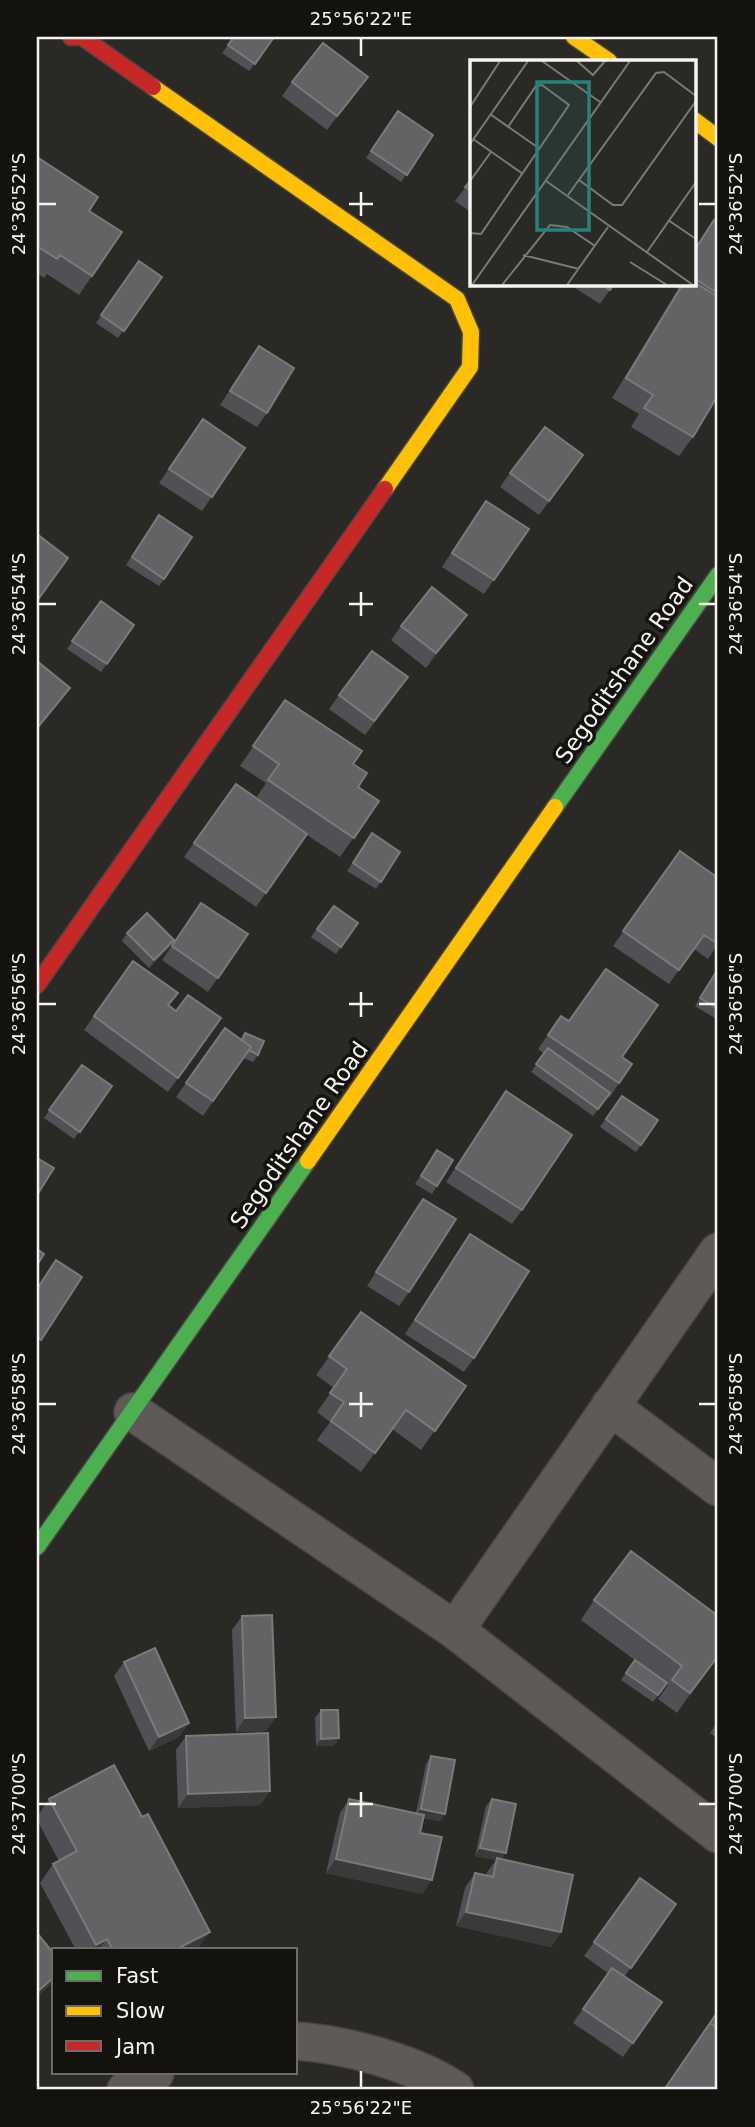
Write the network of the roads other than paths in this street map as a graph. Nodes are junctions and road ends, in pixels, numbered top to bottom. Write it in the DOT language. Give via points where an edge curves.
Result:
graph roads {
  1 [pos="71,37"];
  2 [pos="574,37"];
  3 [pos="608,60"];
  4 [pos="696,122"];
  5 [pos="718,138"];
  6 [pos="718,575"];
  7 [pos="42,967"];
  8 [pos="718,1252"];
  9 [pos="610,1406"];
  10 [pos="133,1412"];
  11 [pos="718,1487"];
  12 [pos="37,1547"];
  13 [pos="455,1630"];
  14 [pos="718,1834"];
  15 [pos="298,2041"];
  16 [pos="153,2074"];
  17 [pos="126,2090"];
  18 [pos="455,2090"];
  1 -- 7 [label="street" via="82,37 457,299 471,332 470,367"];
  2 -- 3 [label="street"];
  4 -- 5 [label="street"];
  6 -- 10 [label="street, Segoditshane Road"];
  8 -- 9 [label="street"];
  9 -- 11 [label="street"];
  9 -- 13 [label="street"];
  10 -- 12 [label="street, Segoditshane Road"];
  10 -- 13 [label="street"];
  13 -- 14 [label="street"];
  15 -- 18 [label="street" via="321,2042 378,2057 437,2078"];
  16 -- 17 [label="street"];
}
